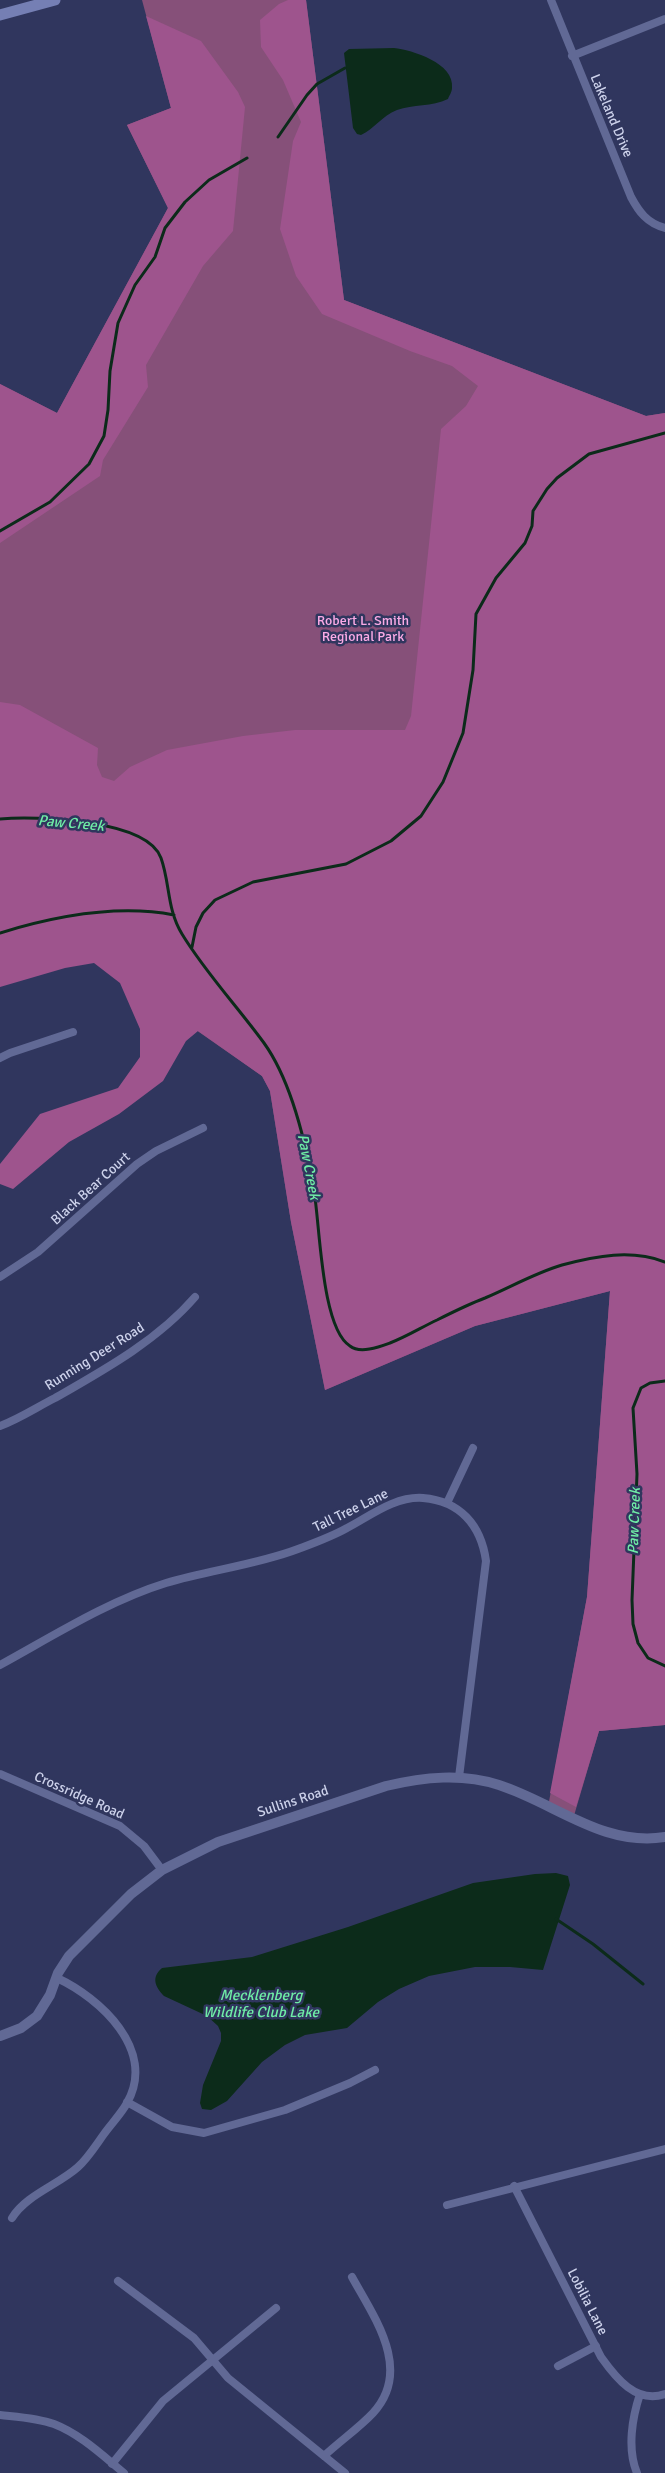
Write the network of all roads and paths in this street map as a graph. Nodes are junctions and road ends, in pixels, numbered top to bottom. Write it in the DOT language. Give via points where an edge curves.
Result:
graph roads {
  1 [pos="55,0"];
  2 [pos="551,0"];
  3 [pos="0,15"];
  4 [pos="665,19"];
  5 [pos="572,56"];
  6 [pos="665,228"];
  7 [pos="73,1032"];
  8 [pos="0,1058"];
  9 [pos="203,1128"];
  10 [pos="0,1277"];
  11 [pos="195,1297"];
  12 [pos="0,1426"];
  13 [pos="473,1448"];
  14 [pos="448,1503"];
  15 [pos="0,1665"];
  16 [pos="0,1774"];
  17 [pos="459,1777"];
  18 [pos="665,1837"];
  19 [pos="162,1870"];
  20 [pos="57,1978"];
  21 [pos="0,2036"];
  22 [pos="374,2070"];
  23 [pos="127,2102"];
  24 [pos="665,2149"];
  25 [pos="514,2186"];
  26 [pos="447,2205"];
  27 [pos="12,2218"];
  28 [pos="352,2277"];
  29 [pos="118,2281"];
  30 [pos="276,2308"];
  31 [pos="596,2346"];
  32 [pos="213,2360"];
  33 [pos="558,2366"];
  34 [pos="640,2394"];
  35 [pos="665,2394"];
  36 [pos="0,2415"];
  37 [pos="324,2456"];
  38 [pos="112,2464"];
  39 [pos="124,2473"];
  40 [pos="345,2473"];
  41 [pos="638,2473"];
  1 -- 3 [label="main road"];
  2 -- 5 [label="street, Lakeland Drive"];
  4 -- 5 [label="street"];
  5 -- 6 [label="street, Lakeland Drive" via="639,212 652,223"];
  7 -- 8 [label="street"];
  9 -- 10 [label="street, Black Bear Court" via="144,1159 38,1252"];
  11 -- 12 [label="street, Running Deer Road" via="171,1323 144,1342 70,1389"];
  13 -- 14 [label="street"];
  14 -- 15 [label="street, Tall Tree Lane" via="421,1498 399,1501 296,1550 200,1573 140,1592"];
  14 -- 17 [label="street, Tall Tree Lane" via="461,1512 476,1530 486,1562"];
  16 -- 19 [label="street, Crossridge Road" via="120,1826 144,1846"];
  17 -- 18 [label="street, Sullins Road" via="500,1785 612,1834"];
  17 -- 19 [label="street, Sullins Road" via="414,1780 386,1786 218,1842"];
  19 -- 20 [label="street, Sullins Road" via="131,1894 81,1942"];
  20 -- 21 [label="street, Sullins Road" via="37,2016 22,2028"];
  20 -- 23 [label="street" via="82,1991 124,2035 134,2064 134,2079"];
  22 -- 23 [label="street" via="285,2110 204,2133 172,2127"];
  23 -- 27 [label="street" via="82,2162"];
  24 -- 25 [label="street"];
  25 -- 26 [label="street"];
  25 -- 31 [label="street, Lobilia Lane"];
  28 -- 37 [label="street" via="386,2343 391,2376 387,2391 374,2412"];
  29 -- 32 [label="street" via="194,2338"];
  30 -- 32 [label="street"];
  31 -- 33 [label="street"];
  31 -- 34 [label="street, Lobilia Lane" via="619,2380"];
  32 -- 37 [label="street" via="240,2388"];
  32 -- 38 [label="street" via="163,2401"];
  34 -- 35 [label="street"];
  34 -- 41 [label="street" via="632,2437"];
  36 -- 38 [label="street" via="55,2425"];
  37 -- 40 [label="street"];
  38 -- 39 [label="street"];
}
